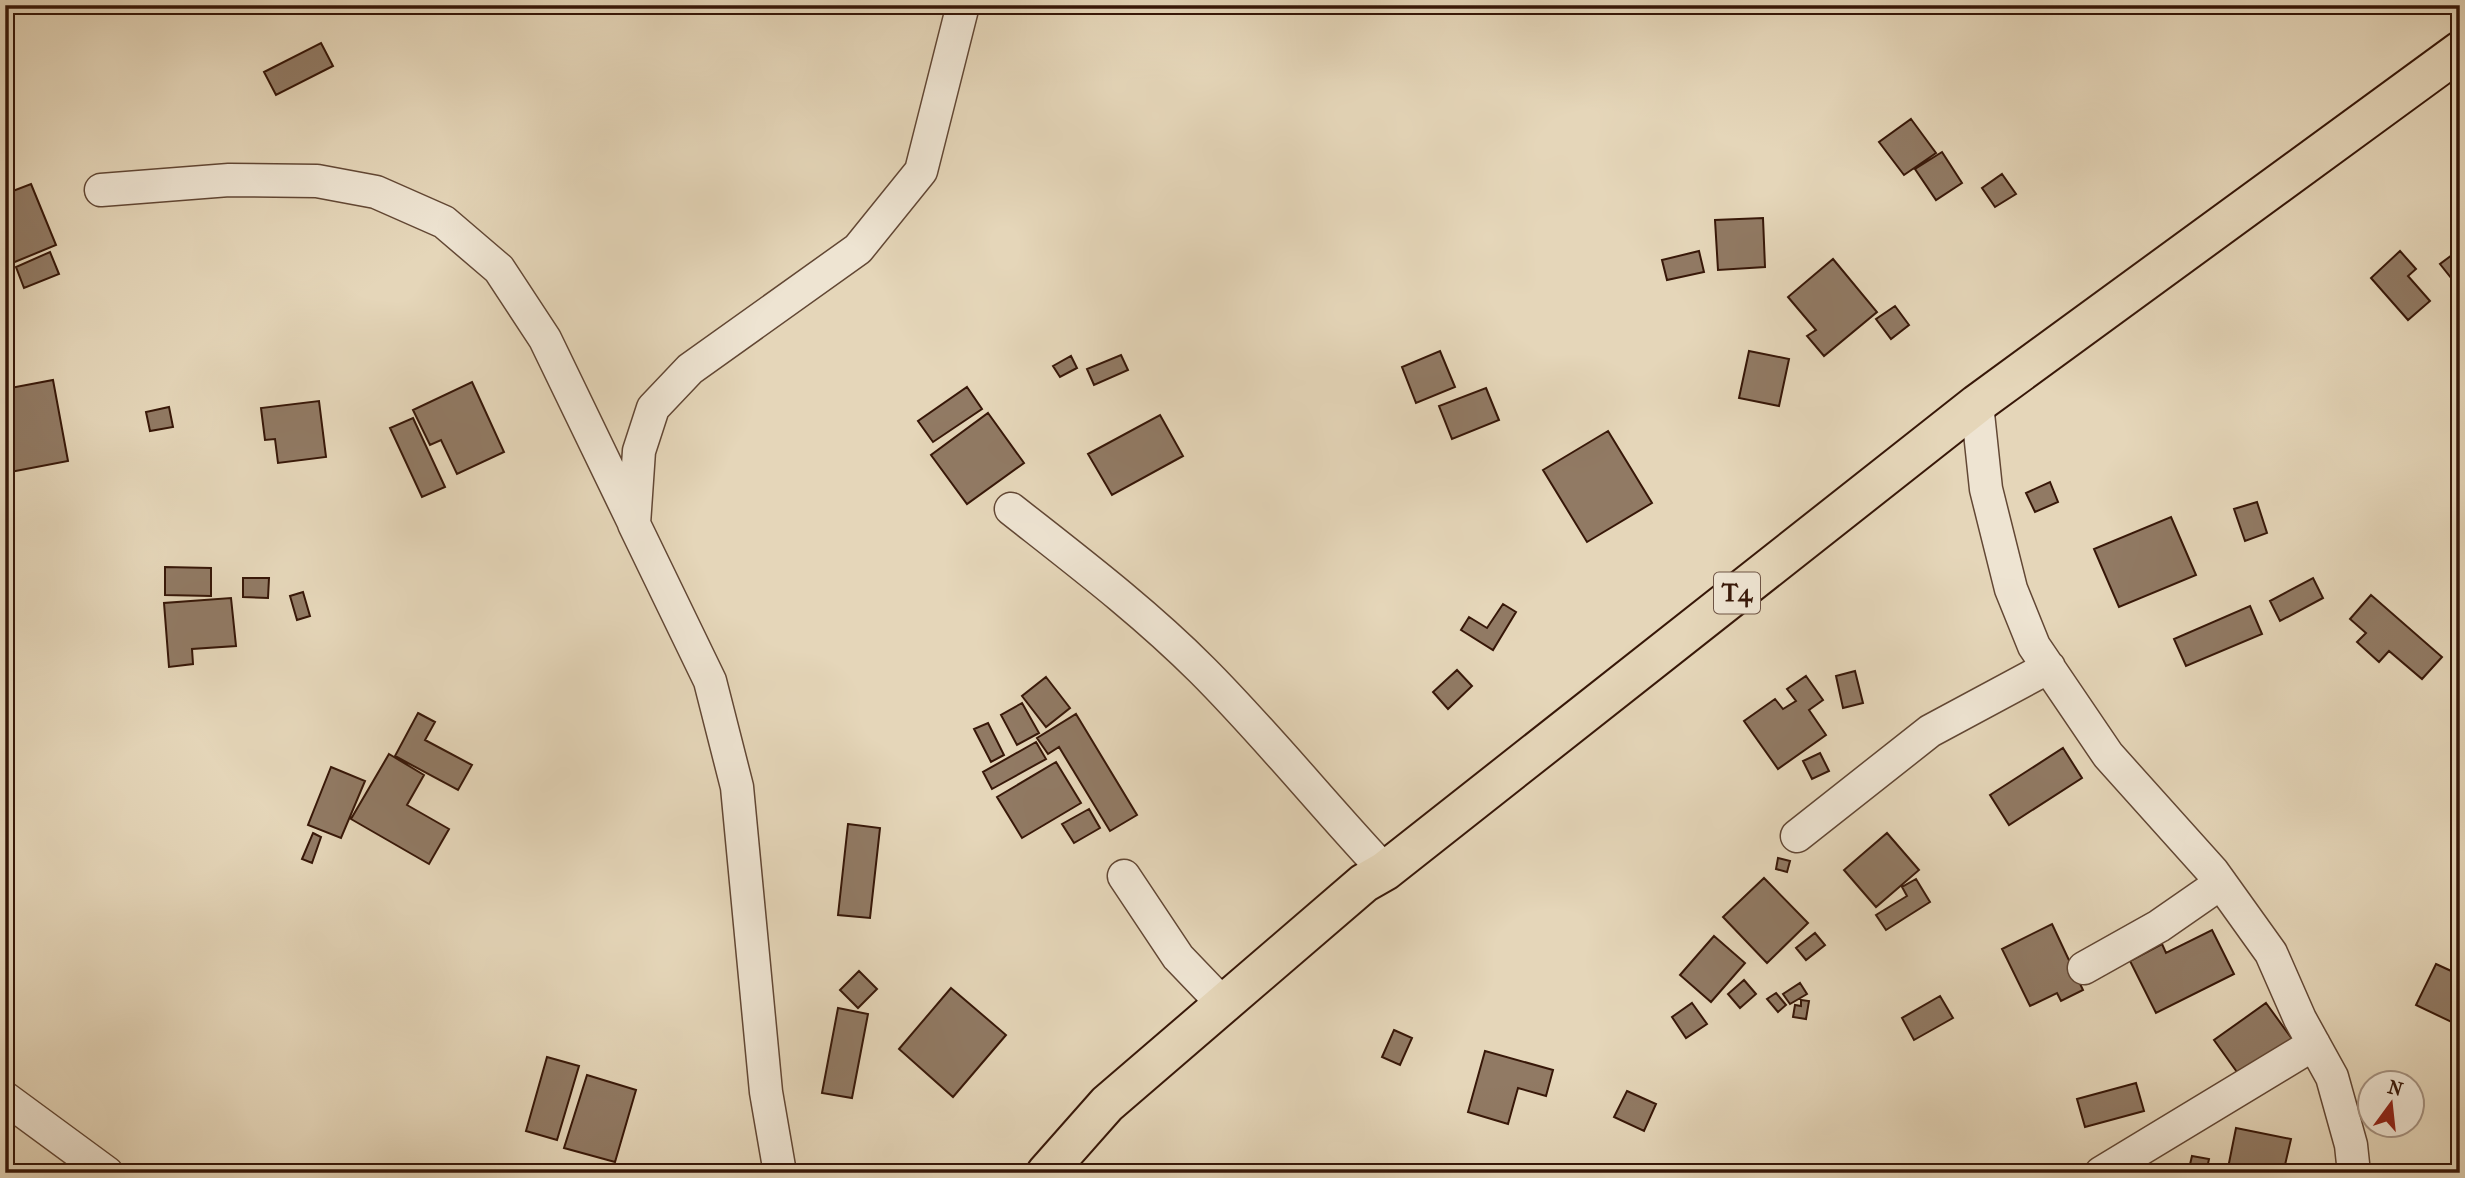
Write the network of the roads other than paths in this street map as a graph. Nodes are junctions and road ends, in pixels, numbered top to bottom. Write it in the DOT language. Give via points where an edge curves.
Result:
graph roads {
  1 [pos="963,5"];
  2 [pos="2460,51"];
  3 [pos="101,190"];
  4 [pos="1977,404"];
  5 [pos="1011,509"];
  6 [pos="634,524"];
  7 [pos="2049,667"];
  8 [pos="1797,836"];
  9 [pos="1385,871"];
  10 [pos="1124,876"];
  11 [pos="2221,883"];
  12 [pos="2084,968"];
  13 [pos="1225,1006"];
  14 [pos="2314,1044"];
  15 [pos="5,1098"];
  16 [pos="107,1173"];
  17 [pos="780,1173"];
  18 [pos="1046,1173"];
  19 [pos="2101,1173"];
  20 [pos="2354,1173"];
  1 -- 6 [label="street" via="921,171 858,249 690,369 653,408 639,451"];
  2 -- 4 [label="highway, T4"];
  3 -- 6 [label="street" via="229,180 317,181 376,192 444,222 499,269 545,338"];
  4 -- 7 [label="street" via="1986,489 2011,589 2034,646"];
  4 -- 9 [label="highway, T4"];
  5 -- 9 [label="street" via="1122,594 1205,672"];
  6 -- 17 [label="street" via="710,681 737,787 766,1092"];
  7 -- 8 [label="street" via="1930,731"];
  7 -- 11 [label="street" via="2108,755"];
  9 -- 13 [label="highway, T4" via="1364,883"];
  10 -- 13 [label="street" via="1171,949"];
  11 -- 12 [label="street" via="2159,926"];
  11 -- 14 [label="street" via="2271,953"];
  13 -- 18 [label="highway, T4" via="1107,1104"];
  14 -- 19 [label="street"];
  14 -- 20 [label="street" via="2332,1076"];
  15 -- 16 [label="street"];
}
